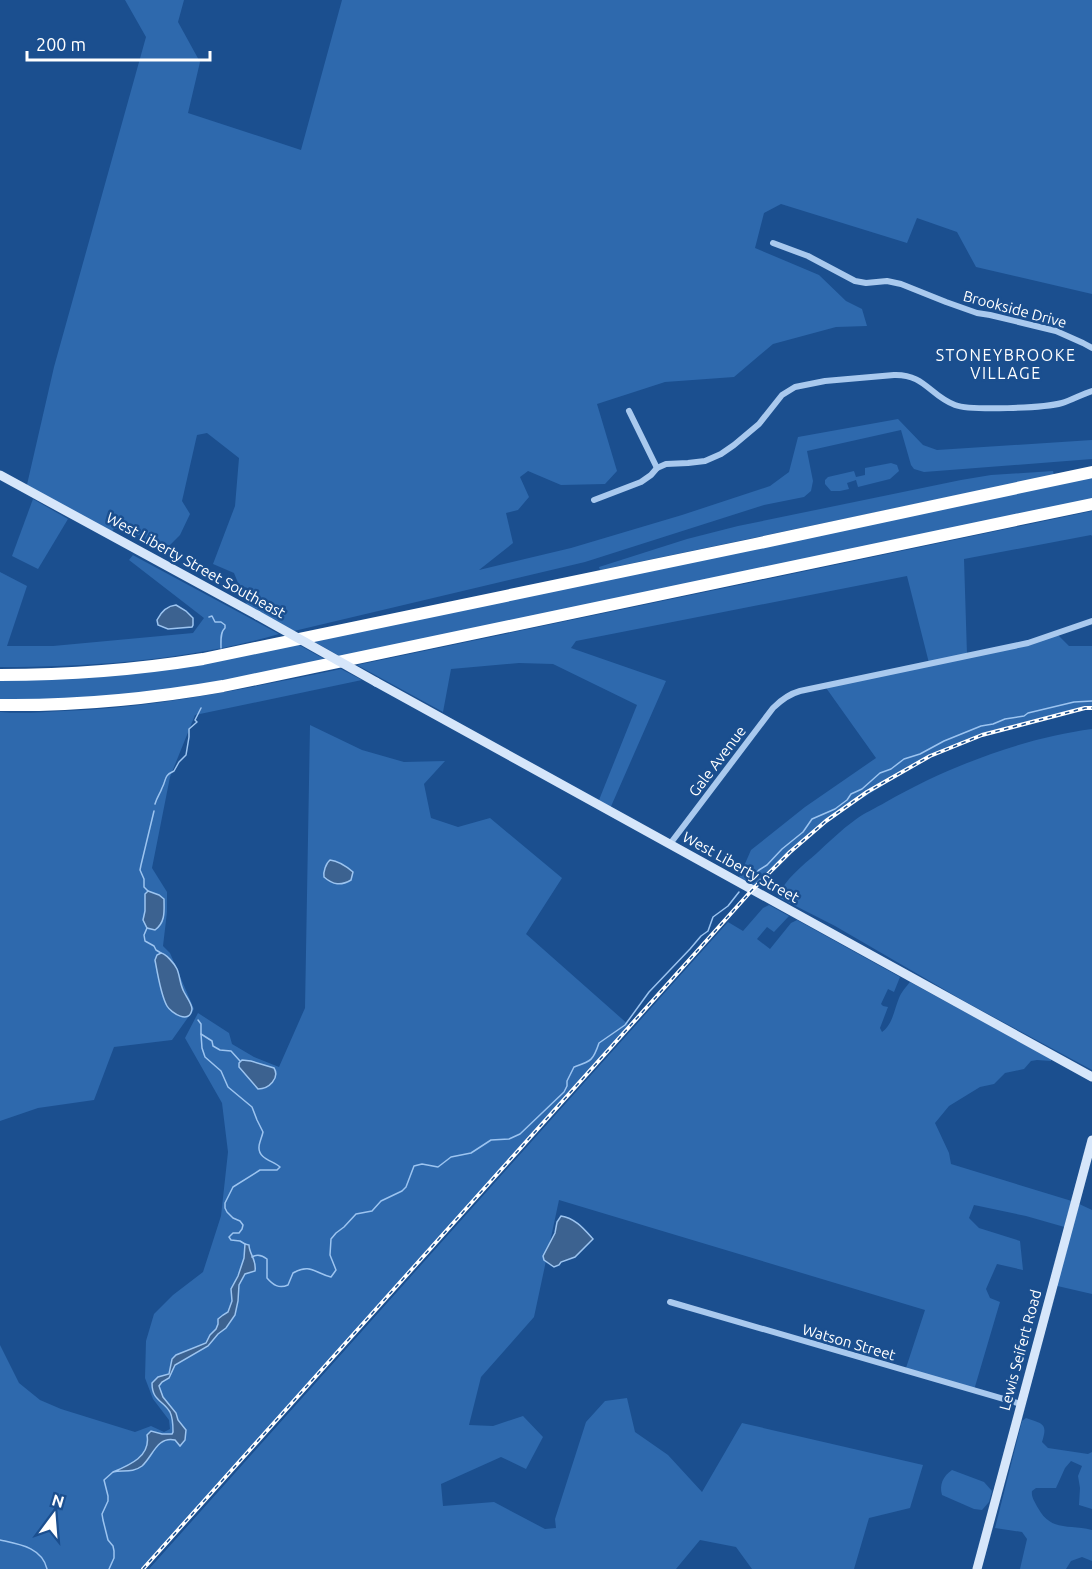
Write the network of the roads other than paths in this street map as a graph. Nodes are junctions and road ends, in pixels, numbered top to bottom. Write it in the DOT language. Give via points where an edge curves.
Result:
graph roads {
  1 [pos="773,243"];
  2 [pos="1092,348"];
  3 [pos="1092,391"];
  4 [pos="629,411"];
  5 [pos="657,468"];
  6 [pos="1092,472"];
  7 [pos="0,475"];
  8 [pos="594,500"];
  9 [pos="1092,504"];
  10 [pos="1092,621"];
  11 [pos="0,675"];
  12 [pos="376,682"];
  13 [pos="0,705"];
  14 [pos="670,844"];
  15 [pos="1092,1077"];
  16 [pos="1092,1140"];
  17 [pos="670,1302"];
  18 [pos="1021,1404"];
  19 [pos="977,1569"];
  1 -- 2 [label="street, Brookside Drive" via="855,281 894,282 977,313 1056,331"];
  3 -- 5 [label="street" via="1053,405 970,408 953,404 923,382 905,375 815,382 786,392 759,424 721,454 705,461"];
  4 -- 5 [label="street"];
  5 -- 8 [label="street" via="641,482"];
  6 -- 11 [label="highway" via="202,659 109,671"];
  7 -- 12 [label="main road, West Liberty Street Southeast, bridge"];
  9 -- 13 [label="highway" via="212,688 93,703"];
  10 -- 14 [label="street, Gale Avenue" via="1028,643 787,696 773,708"];
  12 -- 14 [label="main road, West Liberty Street"];
  14 -- 15 [label="main road, West Liberty Street"];
  16 -- 18 [label="main road, Lewis Seifert Road"];
  17 -- 18 [label="street, Watson Street"];
  18 -- 19 [label="main road, Lewis Seifert Road"];
}
